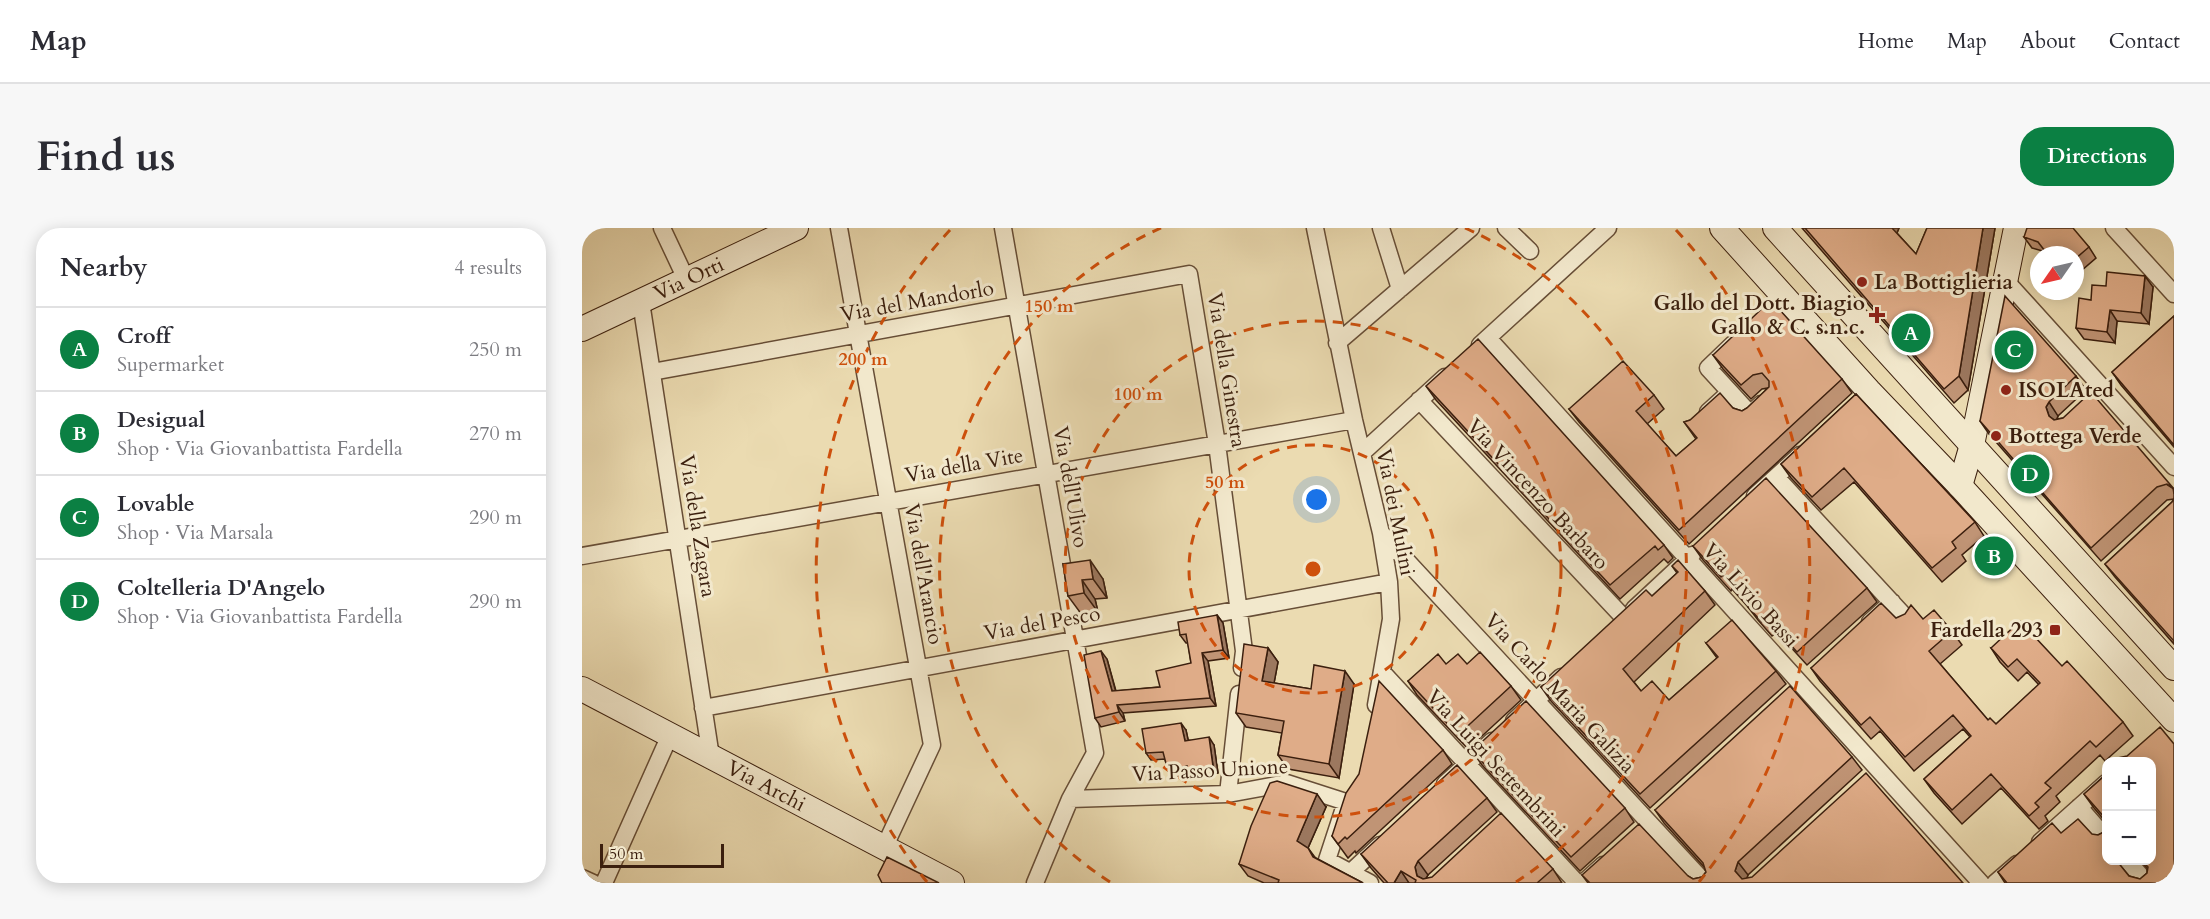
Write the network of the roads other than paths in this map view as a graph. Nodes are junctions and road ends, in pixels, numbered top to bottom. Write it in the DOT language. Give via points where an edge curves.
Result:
graph roads {
  1 [pos="662,228"];
  2 [pos="796,228"];
  3 [pos="838,228"];
  4 [pos="1003,228"];
  5 [pos="1315,228"];
  6 [pos="1382,228"];
  7 [pos="1471,228"];
  8 [pos="1506,228"];
  9 [pos="1608,228"];
  10 [pos="1722,228"];
  11 [pos="1775,228"];
  12 [pos="2016,228"];
  13 [pos="2114,228"];
  14 [pos="1530,251"];
  15 [pos="1189,274"];
  16 [pos="686,279"];
  17 [pos="2006,281"];
  18 [pos="1400,289"];
  19 [pos="2174,294"];
  20 [pos="642,302"];
  21 [pos="1017,306"];
  22 [pos="582,329"];
  23 [pos="858,335"];
  24 [pos="1742,336"];
  25 [pos="1488,338"];
  26 [pos="1337,343"];
  27 [pos="1471,354"];
  28 [pos="1454,369"];
  29 [pos="652,372"];
  30 [pos="2119,373"];
  31 [pos="2103,388"];
  32 [pos="1730,392"];
  33 [pos="1769,397"];
  34 [pos="1419,400"];
  35 [pos="2088,402"];
  36 [pos="1354,420"];
  37 [pos="1693,426"];
  38 [pos="1217,444"];
  39 [pos="1972,445"];
  40 [pos="1810,446"];
  41 [pos="1362,453"];
  42 [pos="2174,467"];
  43 [pos="1046,474"];
  44 [pos="1776,477"];
  45 [pos="1960,486"];
  46 [pos="888,501"];
  47 [pos="1744,507"];
  48 [pos="1381,533"];
  49 [pos="678,539"];
  50 [pos="1704,544"];
  51 [pos="582,556"];
  52 [pos="1688,559"];
  53 [pos="1411,565"];
  54 [pos="1388,576"];
  55 [pos="1892,602"];
  56 [pos="1238,610"];
  57 [pos="1908,620"];
  58 [pos="1859,632"];
  59 [pos="1075,640"];
  60 [pos="1576,663"];
  61 [pos="918,668"];
  62 [pos="2174,668"];
  63 [pos="1383,673"];
  64 [pos="582,689"];
  65 [pos="1536,700"];
  66 [pos="704,708"];
  67 [pos="1373,718"];
  68 [pos="2170,724"];
  69 [pos="670,735"];
  70 [pos="711,757"];
  71 [pos="1468,764"];
  72 [pos="1358,786"];
  73 [pos="2102,787"];
  74 [pos="1228,794"];
  75 [pos="1434,795"];
  76 [pos="1070,799"];
  77 [pos="1346,802"];
  78 [pos="2079,807"];
  79 [pos="2102,833"];
  80 [pos="1392,834"];
  81 [pos="1617,853"];
  82 [pos="889,854"];
  83 [pos="2131,865"];
  84 [pos="1351,872"];
  85 [pos="582,878"];
  86 [pos="593,883"];
  87 [pos="604,883"];
  88 [pos="952,883"];
  89 [pos="1035,883"];
  90 [pos="1371,883"];
  91 [pos="1577,883"];
  92 [pos="1583,883"];
  93 [pos="1706,883"];
  94 [pos="1982,883"];
  95 [pos="1995,883"];
  96 [pos="2147,883"];
  1 -- 16 [label="street"];
  2 -- 16 [label="main road, Via Orti"];
  3 -- 23 [label="street, Via dell'Arancio"];
  4 -- 21 [label="street, Via dell'Ulivo"];
  5 -- 26 [label="street, Via dei Mulini"];
  6 -- 18 [label="street"];
  7 -- 18 [label="street"];
  8 -- 14 [label="street"];
  9 -- 25 [label="street"];
  10 -- 45 [label="main road" via="1779,300 1865,395"];
  11 -- 39 [label="main road"];
  12 -- 17 [label="main road"];
  13 -- 19 [label="street"];
  15 -- 21 [label="street, Via del Mandorlo"];
  15 -- 38 [label="street, Via della Ginestra"];
  16 -- 20 [label="main road, Via Orti"];
  17 -- 31 [label="street"];
  17 -- 39 [label="main road"];
  18 -- 26 [label="street"];
  20 -- 22 [label="main road, Via Orti"];
  20 -- 29 [label="street, Via della Zagara"];
  21 -- 23 [label="street, Via del Mandorlo"];
  21 -- 43 [label="street, Via dell'Ulivo"];
  23 -- 29 [label="street, Via del Mandorlo"];
  23 -- 46 [label="street, Via dell'Arancio"];
  24 -- 32 [label="street" via="1708,368"];
  25 -- 27 [label="street"];
  25 -- 52 [label="street, Via Livio Bassi"];
  26 -- 36 [label="street, Via dei Mulini"];
  28 -- 34 [label="street"];
  29 -- 49 [label="street, Via della Zagara"];
  30 -- 31 [label="street"];
  31 -- 35 [label="street"];
  31 -- 42 [label="street"];
  32 -- 33 [label="street" via="1750,414"];
  32 -- 37 [label="street"];
  34 -- 41 [label="street"];
  34 -- 52 [label="street, Via Vincenzo Barbaro" via="1620,622"];
  36 -- 38 [label="street, Via della Vite"];
  36 -- 41 [label="street, Via dei Mulini"];
  38 -- 43 [label="street, Via della Vite"];
  38 -- 56 [label="street, Via della Ginestra"];
  39 -- 45 [label="main road"];
  39 -- 62 [label="main road" via="2099,577"];
  40 -- 44 [label="street"];
  41 -- 48 [label="street, Via dei Mulini"];
  43 -- 46 [label="street, Via della Vite"];
  43 -- 59 [label="street, Via dell'Ulivo"];
  44 -- 47 [label="street"];
  44 -- 55 [label="street"];
  45 -- 68 [label="main road"];
  46 -- 49 [label="street, Via della Vite"];
  46 -- 61 [label="street, Via dell'Arancio"];
  48 -- 53 [label="street, Via Carlo Maria Galizia"];
  48 -- 54 [label="street, Via dei Mulini"];
  49 -- 51 [label="street, Via della Vite"];
  49 -- 66 [label="street, Via della Zagara"];
  50 -- 52 [label="street"];
  52 -- 94 [label="street, Via Livio Bassi" via="1875,773"];
  53 -- 54 [label="street, Via del Pesco"];
  53 -- 65 [label="street, Via Carlo Maria Galizia"];
  54 -- 56 [label="street, Via del Pesco"];
  54 -- 63 [label="street, Via dei Mulini" via="1391,619"];
  55 -- 57 [label="street"];
  55 -- 58 [label="street"];
  56 -- 59 [label="street, Via del Pesco"];
  56 -- 74 [label="street, Via della Ginestra" via="1244,651"];
  59 -- 61 [label="street, Via del Pesco"];
  59 -- 76 [label="street, Via dell'Ulivo" via="1095,753"];
  60 -- 65 [label="street"];
  61 -- 66 [label="street, Via del Pesco"];
  61 -- 82 [label="street, Via dell'Arancio" via="932,745"];
  63 -- 67 [label="street, Via dei Mulini"];
  63 -- 71 [label="street, Via Luigi Settembrini"];
  64 -- 69 [label="main road, Via Archi"];
  65 -- 71 [label="street"];
  65 -- 93 [label="street, Via Carlo Maria Galizia"];
  66 -- 70 [label="street, Via della Zagara"];
  69 -- 70 [label="main road, Via Archi"];
  69 -- 87 [label="street"];
  70 -- 82 [label="main road, Via Archi"];
  71 -- 75 [label="street"];
  71 -- 91 [label="street, Via Luigi Settembrini" via="1508,816"];
  72 -- 77 [label="street"];
  73 -- 78 [label="street"];
  74 -- 76 [label="street, Via Passo Unione"];
  74 -- 77 [label="street, Via Passo Unione" via="1287,783"];
  76 -- 89 [label="street"];
  77 -- 84 [label="street" via="1326,861"];
  78 -- 79 [label="street"];
  78 -- 95 [label="street"];
  80 -- 84 [label="street"];
  81 -- 92 [label="street"];
  82 -- 88 [label="main road, Via Archi"];
  83 -- 96 [label="street"];
  84 -- 90 [label="street"];
  85 -- 86 [label="street"];
}
